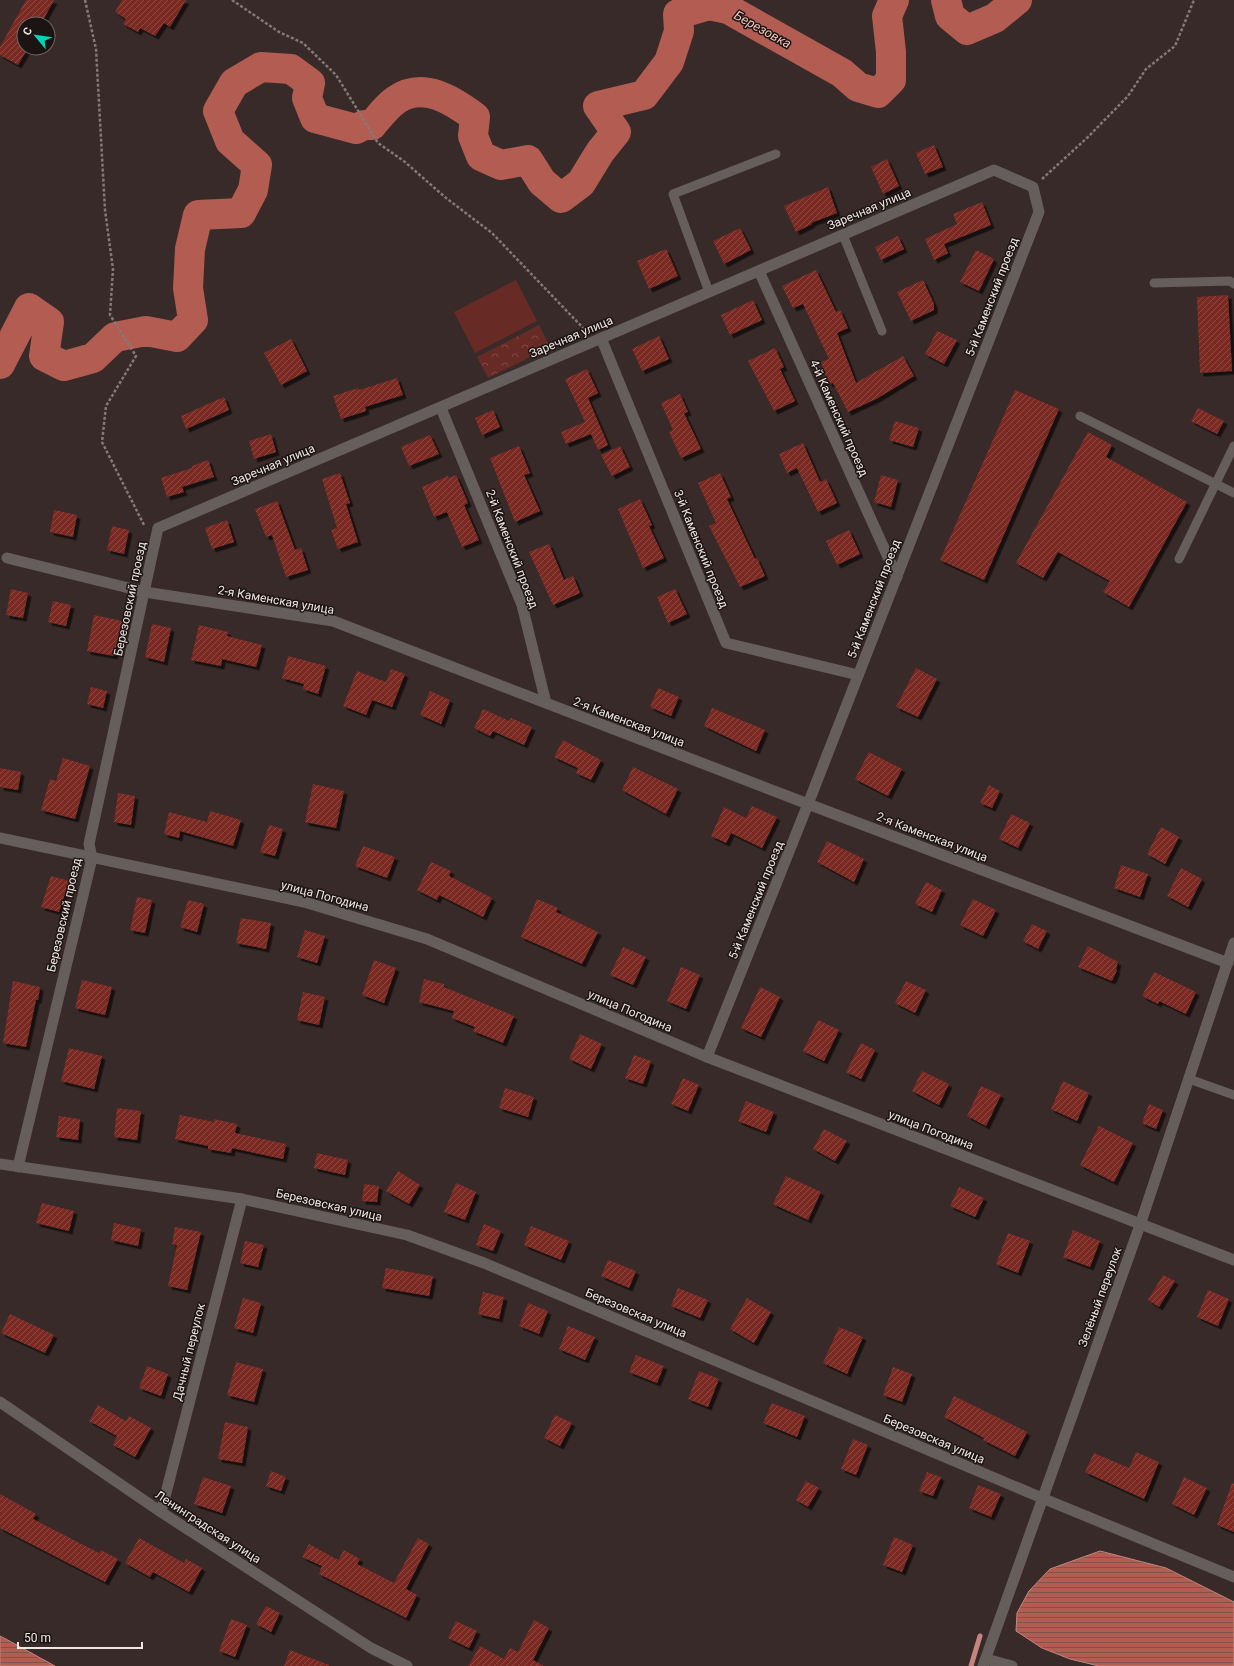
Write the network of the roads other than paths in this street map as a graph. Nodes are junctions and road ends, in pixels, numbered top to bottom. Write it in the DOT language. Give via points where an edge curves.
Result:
graph roads {
  1 [pos="776,154"];
  2 [pos="994,170"];
  3 [pos="842,235"];
  4 [pos="759,271"];
  5 [pos="1154,283"];
  6 [pos="1234,284"];
  7 [pos="709,292"];
  8 [pos="882,331"];
  9 [pos="598,340"];
  10 [pos="441,408"];
  11 [pos="1080,416"];
  12 [pos="1234,446"];
  13 [pos="1216,484"];
  14 [pos="1234,493"];
  15 [pos="158,528"];
  16 [pos="7,558"];
  17 [pos="1179,559"];
  18 [pos="897,576"];
  19 [pos="145,592"];
  20 [pos="858,676"];
  21 [pos="546,704"];
  22 [pos="808,804"];
  23 [pos="0,838"];
  24 [pos="92,858"];
  25 [pos="1234,944"];
  26 [pos="1228,963"];
  27 [pos="707,1057"];
  28 [pos="1189,1079"];
  29 [pos="1234,1095"];
  30 [pos="0,1164"];
  31 [pos="18,1167"];
  32 [pos="242,1199"];
  33 [pos="1140,1225"];
  34 [pos="1234,1260"];
  35 [pos="0,1402"];
  36 [pos="1042,1498"];
  37 [pos="161,1512"];
  38 [pos="1234,1578"];
  39 [pos="984,1662"];
  40 [pos="407,1666"];
  41 [pos="1012,1666"];
  1 -- 7 [label="lane" via="672,194"];
  2 -- 3 [label="street, Заречная улица"];
  2 -- 18 [label="street, 5-й Каменский проезд" via="1033,187 1039,212"];
  3 -- 4 [label="street, Заречная улица"];
  3 -- 8 [label="lane"];
  4 -- 7 [label="street, Заречная улица"];
  4 -- 18 [label="street, 4-й Каменский проезд"];
  5 -- 6 [label="lane" via="1230,281"];
  7 -- 9 [label="street, Заречная улица"];
  9 -- 10 [label="street, Заречная улица"];
  9 -- 20 [label="street, 3-й Каменский проезд" via="726,643"];
  10 -- 15 [label="street, Заречная улица"];
  10 -- 21 [label="street, 2-й Каменский проезд" via="522,605"];
  11 -- 13 [label="lane"];
  12 -- 13 [label="lane"];
  13 -- 14 [label="lane"];
  13 -- 17 [label="lane"];
  15 -- 19 [label="street, Березовский проезд"];
  16 -- 19 [label="street, 2-я Каменская улица"];
  18 -- 20 [label="street, 5-й Каменский проезд"];
  19 -- 21 [label="street, 2-я Каменская улица" via="333,622"];
  19 -- 24 [label="street, Березовский проезд" via="89,844"];
  20 -- 22 [label="street, 5-й Каменский проезд"];
  21 -- 22 [label="street, 2-я Каменская улица"];
  22 -- 26 [label="street, 2-я Каменская улица"];
  22 -- 27 [label="street, 5-й Каменский проезд"];
  23 -- 24 [label="street, улица Погодина"];
  24 -- 27 [label="street, улица Погодина" via="304,902 427,939"];
  24 -- 31 [label="street, Березовский проезд"];
  25 -- 26 [label="street, Зелёный переулок"];
  26 -- 28 [label="street, Зелёный переулок"];
  27 -- 33 [label="street, улица Погодина"];
  28 -- 29 [label="lane"];
  28 -- 33 [label="street, Зелёный переулок"];
  30 -- 31 [label="street, Березовская улица"];
  31 -- 32 [label="street, Березовская улица"];
  32 -- 36 [label="street, Березовская улица" via="407,1236 484,1263"];
  32 -- 37 [label="street, Дачный переулок"];
  33 -- 34 [label="street, улица Погодина"];
  33 -- 36 [label="street, Зелёный переулок"];
  35 -- 37 [label="street, Ленинградская улица"];
  36 -- 38 [label="street, Березовская улица"];
  36 -- 39 [label="street, Зелёный переулок"];
  37 -- 40 [label="street, Ленинградская улица" via="371,1648"];
  39 -- 41 [label="street, Зелёный переулок"];
}
